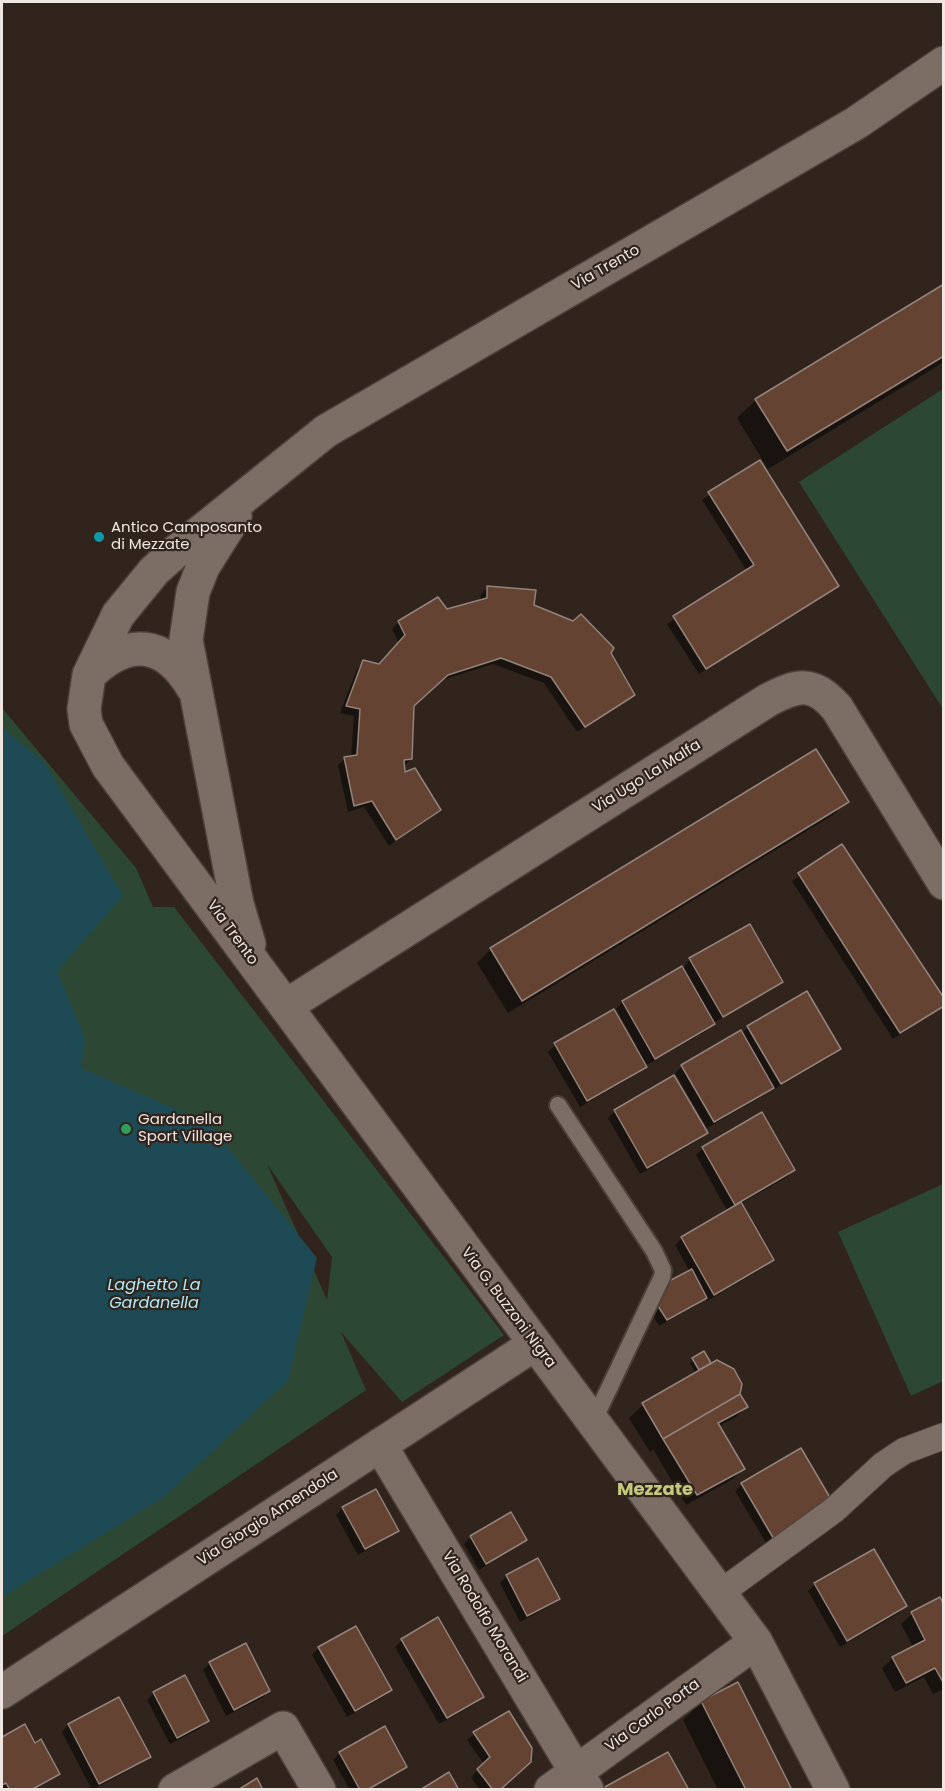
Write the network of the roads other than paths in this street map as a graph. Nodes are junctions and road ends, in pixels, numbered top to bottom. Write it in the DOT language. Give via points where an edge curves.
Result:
graph roads {
  1 [pos="944,63"];
  2 [pos="269,476"];
  3 [pos="89,675"];
  4 [pos="194,690"];
  5 [pos="944,883"];
  6 [pos="261,973"];
  7 [pos="286,1006"];
  8 [pos="558,1105"];
  9 [pos="536,1344"];
  10 [pos="593,1422"];
  11 [pos="944,1436"];
  12 [pos="380,1445"];
  13 [pos="720,1593"];
  14 [pos="756,1642"];
  15 [pos="2,1692"];
  16 [pos="582,1780"];
  17 [pos="175,1790"];
  18 [pos="319,1790"];
  19 [pos="551,1790"];
  20 [pos="833,1790"];
  1 -- 2 [label="street, Via Trento" via="846,129 326,431"];
  2 -- 3 [label="street, Via Trento" via="154,571 118,615"];
  2 -- 4 [label="street, Via Trento" via="214,546 193,592 186,640"];
  3 -- 4 [label="street, Via Trento" via="114,655 128,650 152,650 174,663"];
  3 -- 6 [label="street, Via Trento" via="84,709 96,746"];
  4 -- 6 [label="street, Via Trento" via="237,904"];
  5 -- 7 [label="street, Via Ugo La Malfa" via="837,708 824,693 798,687 768,700"];
  6 -- 7 [label="street, Via G. Buzzoni Nigra"];
  7 -- 9 [label="street, Via G. Buzzoni Nigra"];
  8 -- 10 [label="lane" via="663,1270"];
  9 -- 10 [label="street, Via G. Buzzoni Nigra"];
  9 -- 12 [label="street, Via Giorgio Amendola"];
  10 -- 13 [label="street, Via G. Buzzoni Nigra"];
  11 -- 13 [label="street" via="904,1451 883,1465 834,1510"];
  12 -- 15 [label="street, Via Giorgio Amendola"];
  12 -- 16 [label="street, Via Rodolfo Morandi"];
  13 -- 14 [label="street, Via G. Buzzoni Nigra"];
  14 -- 16 [label="street, Via Carlo Porta"];
  14 -- 20 [label="street, Via G. Buzzoni Nigra"];
  16 -- 19 [label="street, Via Carlo Porta"];
  17 -- 18 [label="street" via="283,1728"];
}
